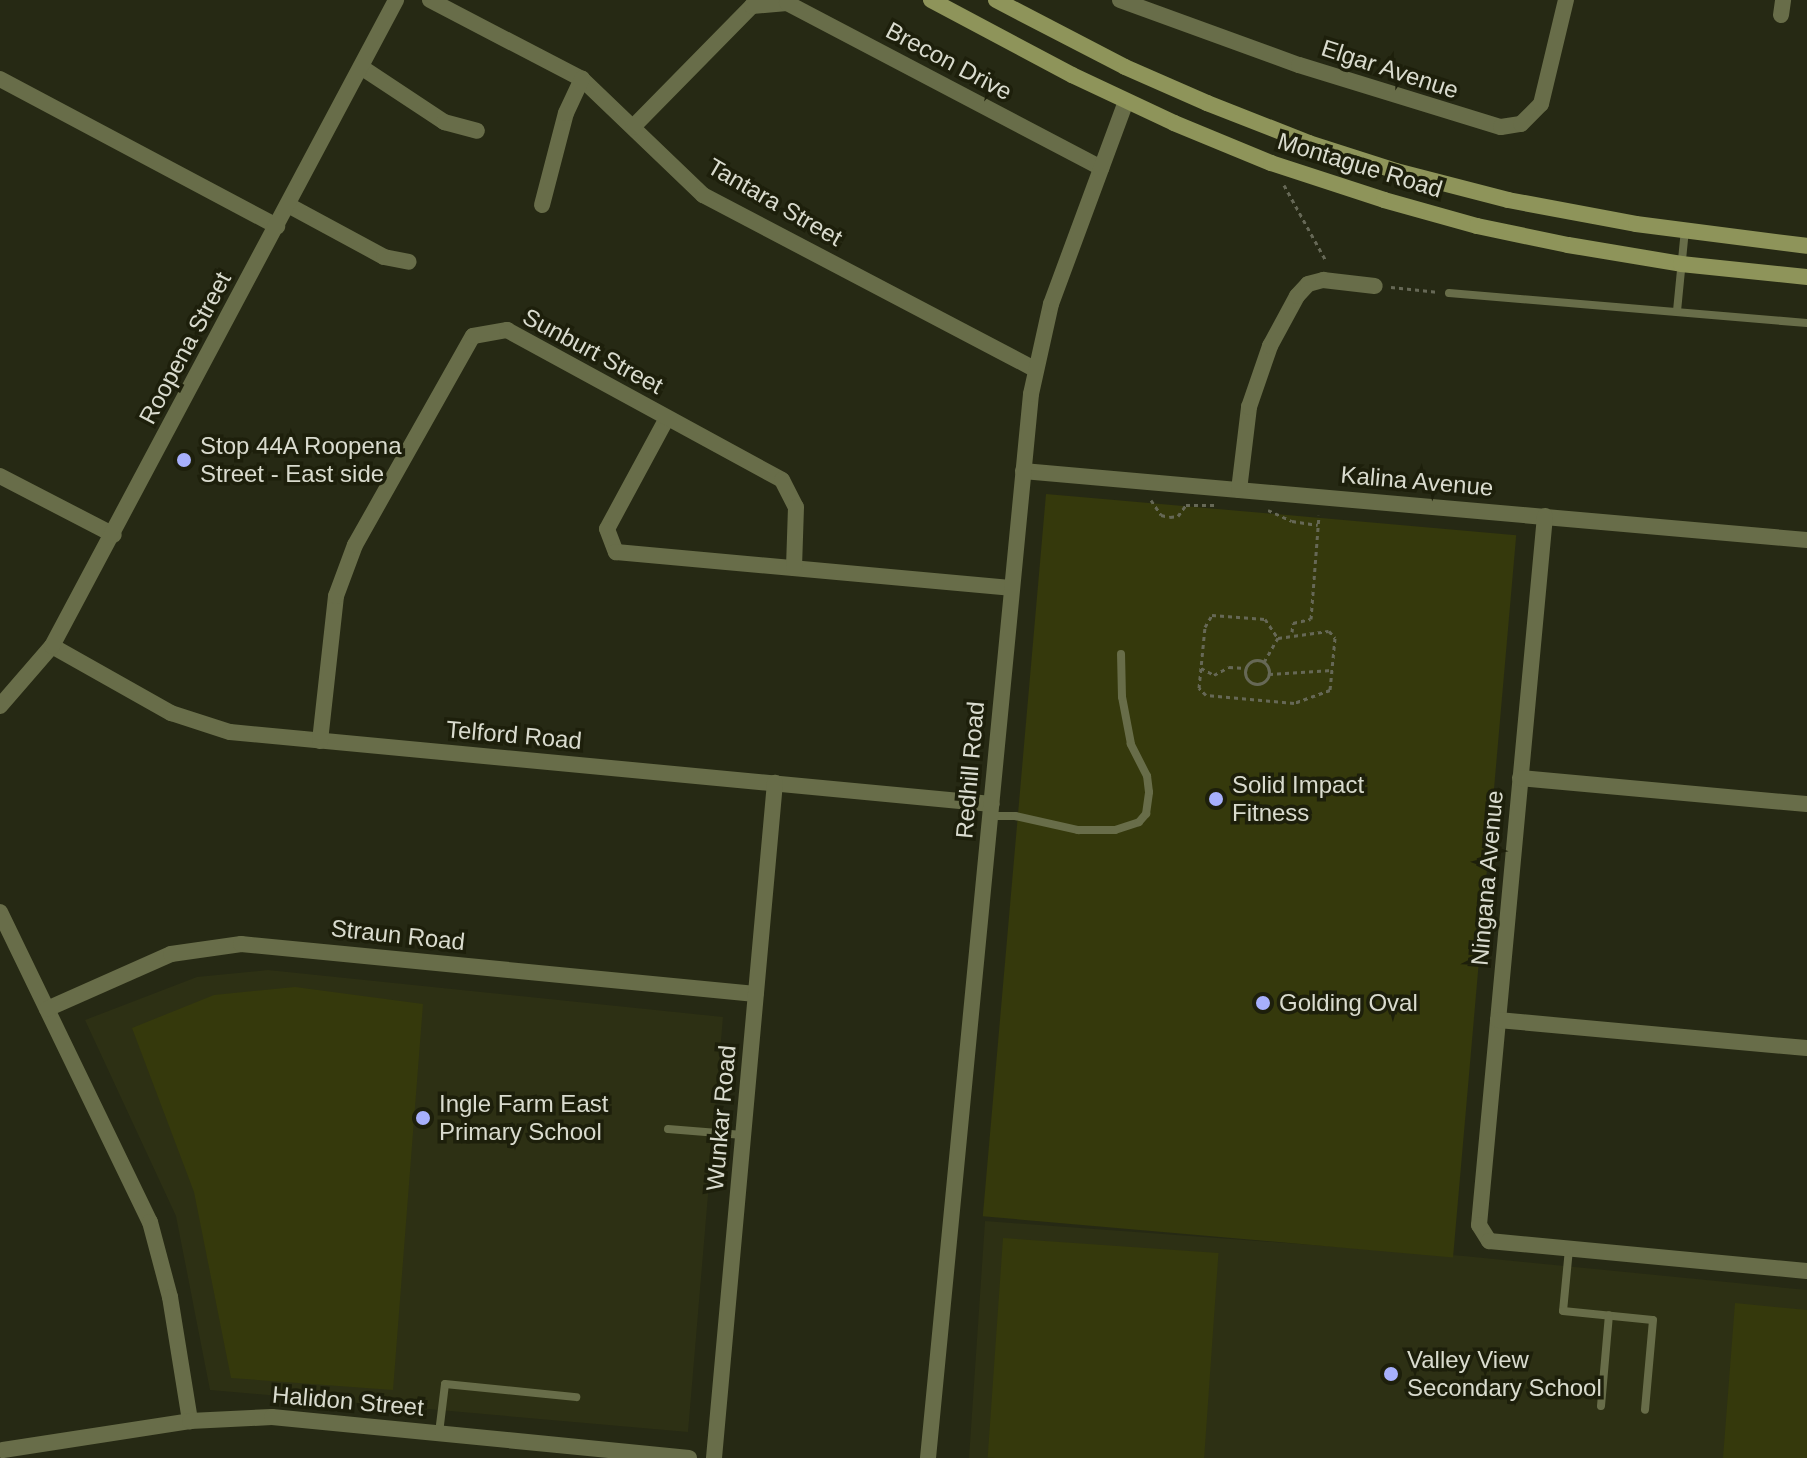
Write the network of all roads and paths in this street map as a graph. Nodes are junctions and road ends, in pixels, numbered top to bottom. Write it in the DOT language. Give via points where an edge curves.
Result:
graph roads {
  1 [pos="396,0"];
  2 [pos="430,0"];
  3 [pos="931,0"];
  4 [pos="996,0"];
  5 [pos="1120,0"];
  6 [pos="1566,0"];
  7 [pos="361,67"];
  8 [pos="1138,73"];
  9 [pos="0,79"];
  10 [pos="582,79"];
  11 [pos="1126,101"];
  12 [pos="633,127"];
  13 [pos="477,131"];
  14 [pos="1101,168"];
  15 [pos="1282,182"];
  16 [pos="288,205"];
  17 [pos="542,205"];
  18 [pos="277,226"];
  19 [pos="1685,230"];
  20 [pos="1807,246"];
  21 [pos="1325,259"];
  22 [pos="409,262"];
  23 [pos="1681,264"];
  24 [pos="1807,277"];
  25 [pos="1375,286"];
  26 [pos="1449,293"];
  27 [pos="1677,311"];
  28 [pos="1807,323"];
  29 [pos="1035,369"];
  30 [pos="667,418"];
  31 [pos="1023,471"];
  32 [pos="0,476"];
  33 [pos="1150,482"];
  34 [pos="1239,490"];
  35 [pos="1220,502"];
  36 [pos="1261,506"];
  37 [pos="1319,510"];
  38 [pos="1545,516"];
  39 [pos="1318,525"];
  40 [pos="114,535"];
  41 [pos="1807,540"];
  42 [pos="794,568"];
  43 [pos="1010,588"];
  44 [pos="1292,632"];
  45 [pos="1278,638"];
  46 [pos="52,646"];
  47 [pos="1121,654"];
  48 [pos="1264,662"];
  49 [pos="1201,668"];
  50 [pos="1246,668"];
  51 [pos="1332,670"];
  52 [pos="1269,674"];
  53 [pos="0,706"];
  54 [pos="320,741"];
  55 [pos="1520,778"];
  56 [pos="775,783"];
  57 [pos="1807,804"];
  58 [pos="991,810"];
  59 [pos="0,912"];
  60 [pos="756,994"];
  61 [pos="47,1009"];
  62 [pos="1498,1020"];
  63 [pos="1807,1048"];
  64 [pos="668,1129"];
  65 [pos="743,1135"];
  66 [pos="1569,1248"];
  67 [pos="1807,1271"];
  68 [pos="1609,1315"];
  69 [pos="576,1397"];
  70 [pos="1601,1406"];
  71 [pos="1645,1410"];
  72 [pos="190,1421"];
  73 [pos="439,1433"];
  74 [pos="2,1448"];
  75 [pos="689,1458"];
  76 [pos="714,1458"];
  77 [pos="928,1458"];
  1 -- 7 [label="street, Roopena Street"];
  2 -- 10 [label="street, Tantara Street"];
  3 -- 11 [label="main road, Montague Road"];
  4 -- 8 [label="main road, Montague Road"];
  5 -- 6 [label="street, Elgar Avenue" via="1314,70 1501,127 1521,124 1541,104"];
  7 -- 13 [label="street" via="444,122"];
  7 -- 16 [label="street, Roopena Street"];
  8 -- 11 [label="main road"];
  8 -- 19 [label="main road, Montague Road" via="1309,143 1396,171 1508,200"];
  9 -- 18 [label="street"];
  10 -- 12 [label="street, Tantara Street"];
  10 -- 17 [label="street" via="566,113"];
  11 -- 14 [label="street, Redhill Road"];
  11 -- 23 [label="main road, Montague Road" via="1271,163 1384,200 1477,226"];
  12 -- 14 [label="street, Brecon Drive" via="752,6 787,3"];
  12 -- 29 [label="street, Tantara Street" via="703,195"];
  14 -- 29 [label="street, Redhill Road" via="1051,304"];
  15 -- 21 [label="path"];
  16 -- 18 [label="street, Roopena Street"];
  16 -- 22 [label="street" via="384,257"];
  18 -- 40 [label="street, Roopena Street"];
  19 -- 20 [label="main road, Montague Road"];
  19 -- 23 [label="lane"];
  23 -- 24 [label="main road, Montague Road"];
  23 -- 27 [label="lane"];
  25 -- 26 [label="path"];
  25 -- 34 [label="street" via="1323,280 1308,284 1297,296 1270,346 1249,407"];
  26 -- 27 [label="lane"];
  27 -- 28 [label="lane"];
  29 -- 31 [label="street, Redhill Road"];
  30 -- 42 [label="street, Sunburt Street" via="782,480 796,507"];
  30 -- 42 [label="street" via="607,529 616,552"];
  30 -- 54 [label="street, Sunburt Street" via="507,330 473,336 355,545 336,596"];
  31 -- 33 [label="street, Kalina Avenue"];
  31 -- 43 [label="street, Redhill Road"];
  32 -- 40 [label="street"];
  33 -- 34 [label="street, Kalina Avenue"];
  33 -- 35 [label="path" via="1150,499 1161,515 1178,516 1186,505 1210,507"];
  34 -- 38 [label="street, Kalina Avenue"];
  36 -- 39 [label="path" via="1292,521"];
  37 -- 39 [label="path"];
  38 -- 41 [label="street, Kalina Avenue"];
  38 -- 55 [label="street, Ningana Avenue"];
  39 -- 44 [label="path" via="1311,619 1293,623"];
  40 -- 46 [label="street, Roopena Street"];
  42 -- 43 [label="street"];
  43 -- 58 [label="street, Redhill Road"];
  45 -- 48 [label="path"];
  45 -- 49 [label="path" via="1265,619 1212,615 1205,627"];
  45 -- 51 [label="path" via="1329,631 1335,638"];
  46 -- 53 [label="street, Roopena Street"];
  46 -- 54 [label="street, Telford Road" via="171,713 230,732"];
  47 -- 58 [label="lane" via="1131,744 1148,784 1146,814 1115,830 1078,830"];
  48 -- 50 [label="path" via="1255,660"];
  48 -- 52 [label="path"];
  49 -- 50 [label="path" via="1214,675 1229,667"];
  49 -- 51 [label="path" via="1199,688 1206,695 1294,703 1330,690"];
  50 -- 52 [label="path" via="1253,684 1262,684"];
  51 -- 52 [label="path"];
  54 -- 56 [label="street, Telford Road"];
  55 -- 57 [label="street"];
  55 -- 62 [label="street, Ningana Avenue"];
  56 -- 58 [label="street, Telford Road"];
  56 -- 60 [label="street, Wunkar Road"];
  58 -- 77 [label="street, Redhill Road"];
  59 -- 61 [label="street"];
  60 -- 61 [label="street, Straun Road" via="241,944 171,954"];
  60 -- 65 [label="street, Wunkar Road"];
  61 -- 72 [label="street" via="150,1222 170,1297"];
  62 -- 63 [label="street"];
  62 -- 66 [label="street, Ningana Avenue" via="1479,1225 1489,1241"];
  64 -- 65 [label="lane"];
  65 -- 76 [label="street, Wunkar Road"];
  66 -- 67 [label="street"];
  66 -- 68 [label="lane" via="1563,1311"];
  68 -- 70 [label="lane"];
  68 -- 71 [label="lane" via="1653,1320"];
  69 -- 73 [label="lane" via="445,1384"];
  72 -- 73 [label="street, Halidon Street" via="272,1417"];
  72 -- 74 [label="street, Halidon Street"];
  73 -- 75 [label="street, Halidon Street"];
}
